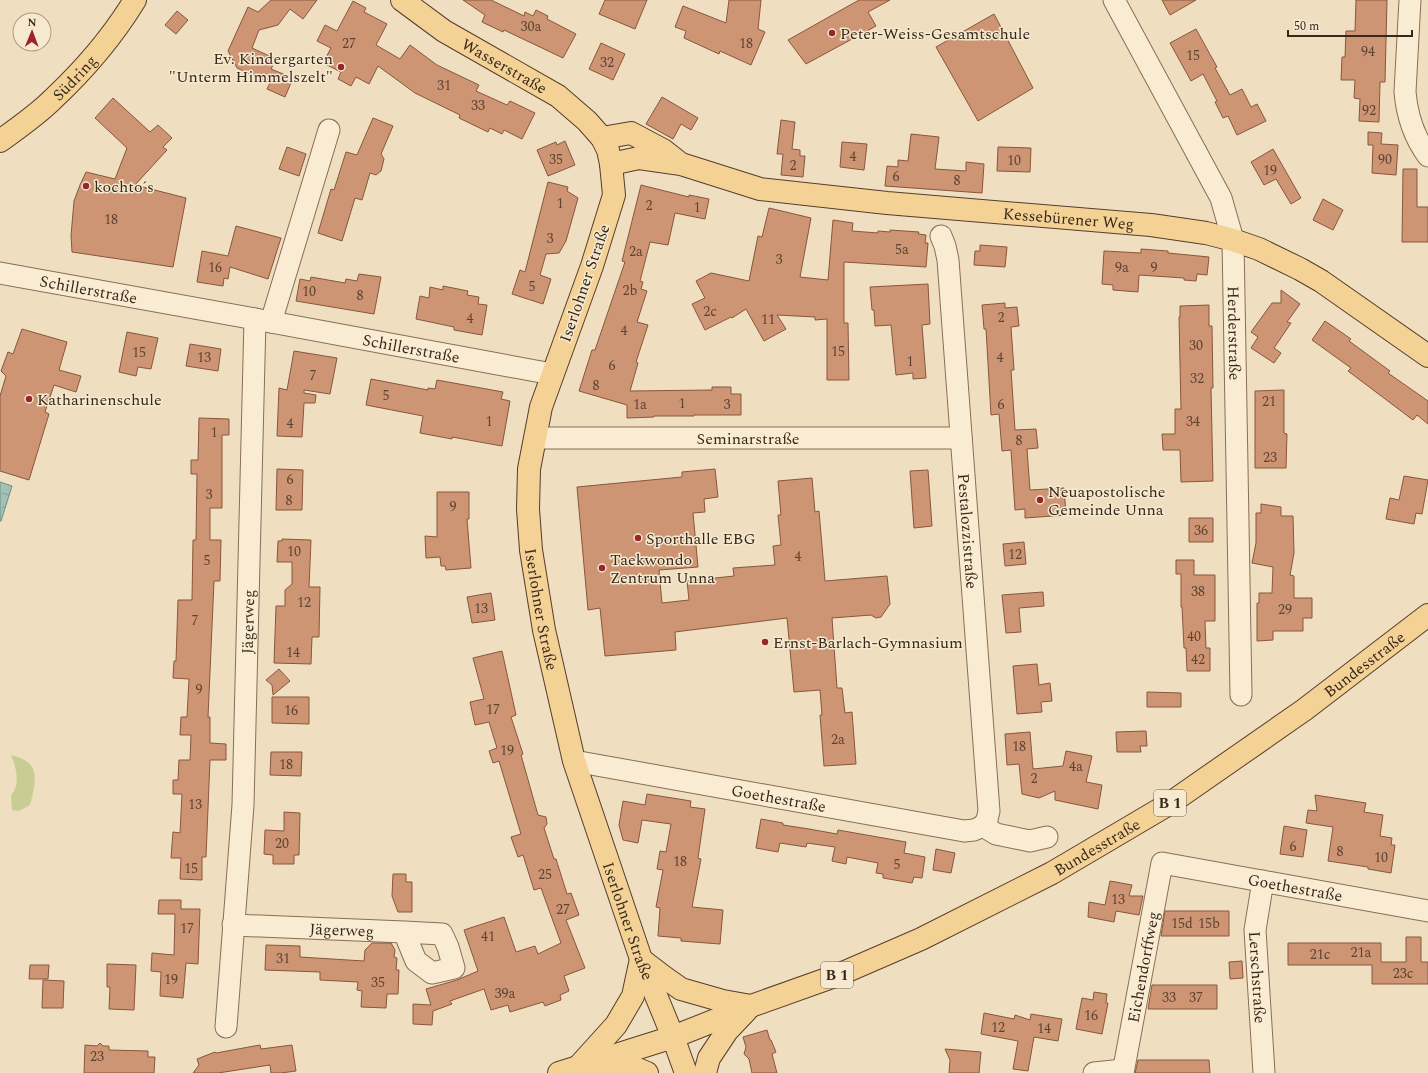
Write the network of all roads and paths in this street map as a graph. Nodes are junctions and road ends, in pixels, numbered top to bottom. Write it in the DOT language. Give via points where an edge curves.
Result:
graph roads {
  1 [pos="135,0"];
  2 [pos="402,0"];
  3 [pos="1114,0"];
  4 [pos="1410,0"];
  5 [pos="329,130"];
  6 [pos="602,138"];
  7 [pos="0,141"];
  8 [pos="1428,156"];
  9 [pos="611,164"];
  10 [pos="681,164"];
  11 [pos="941,236"];
  12 [pos="1233,240"];
  13 [pos="0,273"];
  14 [pos="263,320"];
  15 [pos="1428,356"];
  16 [pos="552,374"];
  17 [pos="535,438"];
  18 [pos="961,438"];
  19 [pos="1428,615"];
  20 [pos="1241,695"];
  21 [pos="574,761"];
  22 [pos="983,826"];
  23 [pos="1047,837"];
  24 [pos="1162,863"];
  25 [pos="1263,881"];
  26 [pos="1428,911"];
  27 [pos="233,925"];
  28 [pos="404,932"];
  29 [pos="641,958"];
  30 [pos="751,1006"];
  31 [pos="226,1027"];
  32 [pos="673,1037"];
  33 [pos="568,1070"];
  34 [pos="1123,1072"];
  35 [pos="647,1073"];
  36 [pos="686,1073"];
  37 [pos="705,1073"];
  38 [pos="1094,1073"];
  39 [pos="1264,1073"];
  1 -- 7 [label="main road, Südring" via="112,33 53,100"];
  2 -- 6 [label="main road, Wasserstraße" via="444,31 558,96"];
  3 -- 12 [label="street, Herderstraße" via="1221,198"];
  4 -- 8 [label="street" via="1406,107 1414,133"];
  5 -- 14 [label="street"];
  6 -- 9 [label="main road, Iserlohner Straße"];
  6 -- 10 [label="main road, Kessebürener Weg" via="631,133 663,150"];
  9 -- 10 [label="main road, Kessebürener Weg" via="639,158"];
  9 -- 16 [label="main road, Iserlohner Straße" via="614,195 592,266"];
  10 -- 12 [label="main road, Kessebürener Weg" via="760,189 887,203 1151,225 1206,233"];
  11 -- 18 [label="street, Pestalozzistraße" via="948,260"];
  12 -- 15 [label="main road, Kessebürener Weg" via="1259,249 1300,269"];
  12 -- 20 [label="street, Herderstraße"];
  13 -- 14 [label="street, Schillerstraße"];
  14 -- 16 [label="street, Schillerstraße"];
  14 -- 27 [label="street, Jägerweg" via="243,805"];
  16 -- 17 [label="main road, Iserlohner Straße" via="541,407"];
  17 -- 18 [label="street, Seminarstraße"];
  17 -- 21 [label="main road, Iserlohner Straße" via="529,469 531,550 544,630"];
  18 -- 22 [label="street, Pestalozzistraße" via="989,811"];
  19 -- 30 [label="main road, Bundesstraße / B 1" via="1304,710 1176,799 1052,873 921,939 838,975"];
  21 -- 22 [label="street, Goethestraße" via="964,831"];
  21 -- 29 [label="main road, Iserlohner Straße"];
  22 -- 23 [label="street" via="996,834 1030,841"];
  24 -- 25 [label="street, Goethestraße"];
  24 -- 34 [label="street, Eichendorffweg"];
  25 -- 26 [label="street, Goethestraße"];
  25 -- 39 [label="street, Lerschstraße" via="1256,930"];
  27 -- 28 [label="street, Jägerweg"];
  27 -- 31 [label="street, Jägerweg"];
  29 -- 30 [label="main road, B 1" via="681,989"];
  29 -- 32 [label="main road, Iserlohner Straße"];
  29 -- 33 [label="main road" via="633,996 616,1025"];
  30 -- 32 [label="main road, B 1"];
  30 -- 37 [label="main road, B 1" via="727,1031 708,1058"];
  32 -- 33 [label="main road, B 1"];
  32 -- 36 [label="main road, Iserlohner Straße"];
  33 -- 35 [label="main road" via="635,1068"];
  34 -- 38 [label="street, Eichendorffweg"];
}
